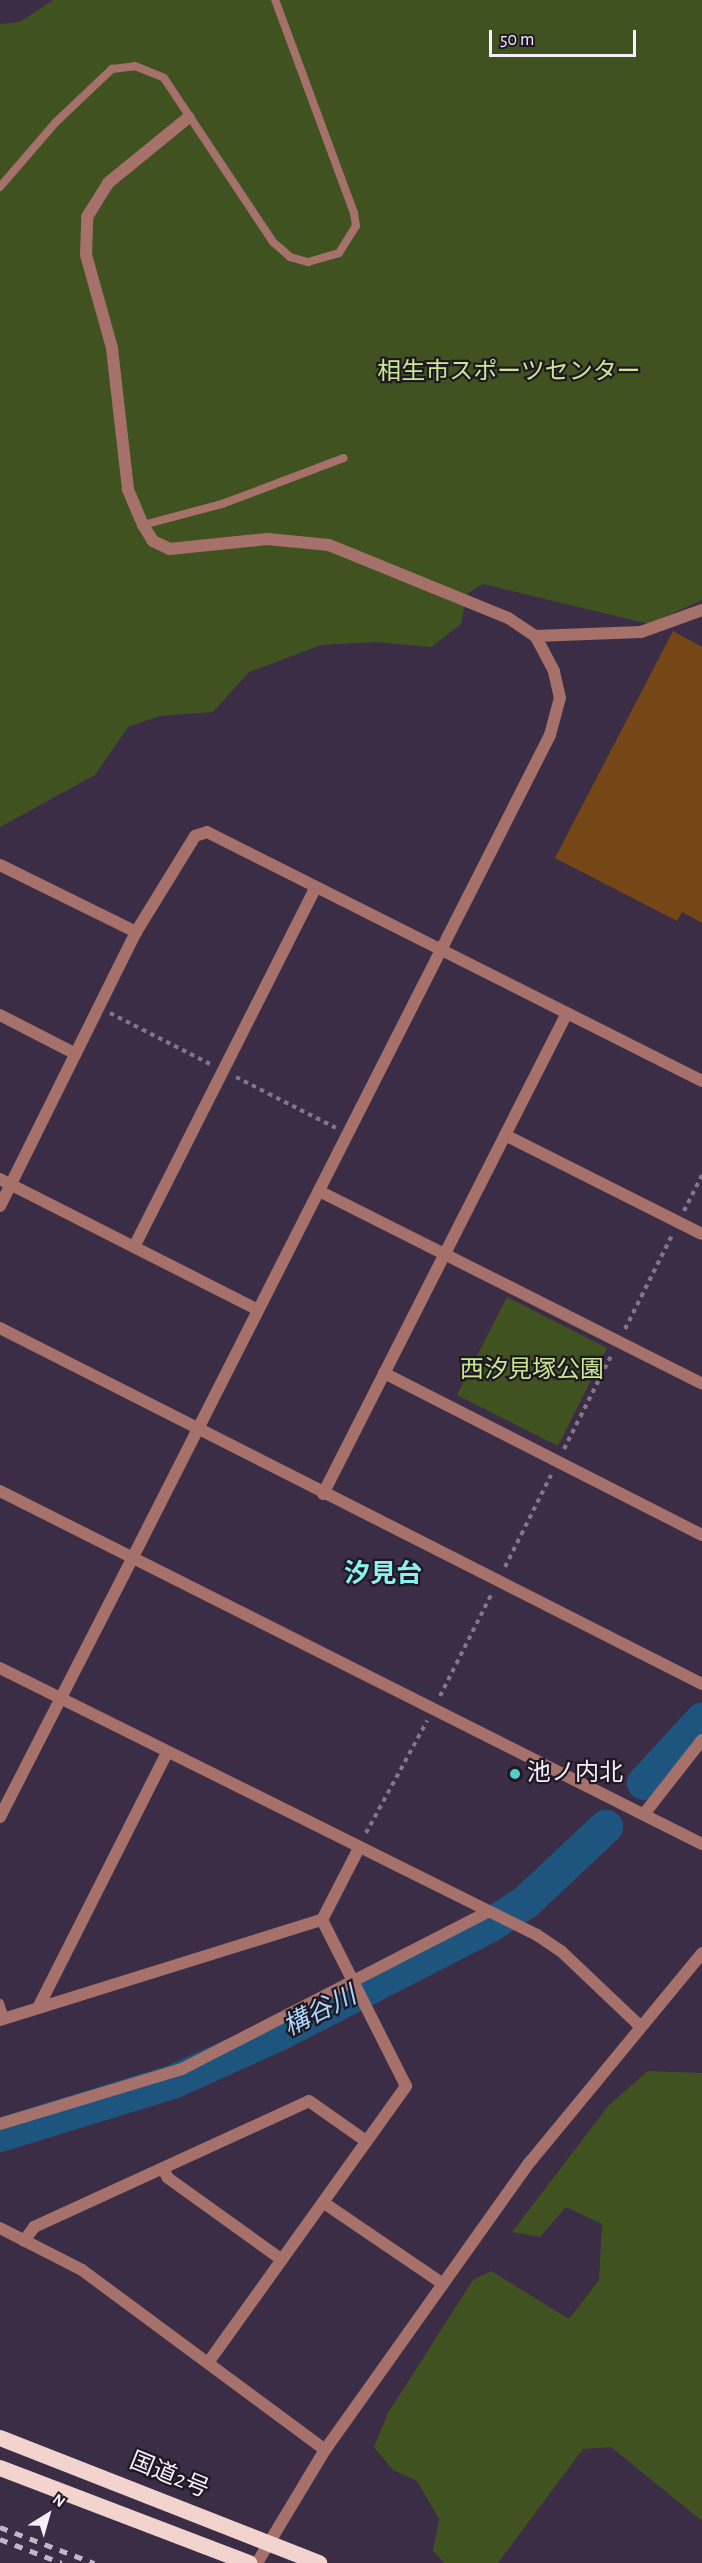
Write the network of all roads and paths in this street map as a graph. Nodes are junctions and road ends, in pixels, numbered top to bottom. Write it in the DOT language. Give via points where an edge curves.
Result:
graph roads {
  1 [pos="275,0"];
  2 [pos="189,117"];
  3 [pos="0,187"];
  4 [pos="344,458"];
  5 [pos="143,525"];
  6 [pos="702,610"];
  7 [pos="535,636"];
  8 [pos="0,865"];
  9 [pos="316,887"];
  10 [pos="136,932"];
  11 [pos="441,949"];
  12 [pos="567,1012"];
  13 [pos="0,1015"];
  14 [pos="76,1054"];
  15 [pos="702,1081"];
  16 [pos="505,1135"];
  17 [pos="702,1175"];
  18 [pos="5,1182"];
  19 [pos="319,1191"];
  20 [pos="0,1206"];
  21 [pos="678,1222"];
  22 [pos="702,1234"];
  23 [pos="134,1247"];
  24 [pos="445,1254"];
  25 [pos="258,1310"];
  26 [pos="0,1328"];
  27 [pos="618,1342"];
  28 [pos="384,1373"];
  29 [pos="702,1384"];
  30 [pos="198,1431"];
  31 [pos="558,1461"];
  32 [pos="0,1491"];
  33 [pos="323,1494"];
  34 [pos="702,1535"];
  35 [pos="133,1557"];
  36 [pos="499,1579"];
  37 [pos="0,1668"];
  38 [pos="702,1684"];
  39 [pos="63,1700"];
  40 [pos="435,1707"];
  41 [pos="702,1740"];
  42 [pos="166,1753"];
  43 [pos="644,1814"];
  44 [pos="0,1817"];
  45 [pos="702,1844"];
  46 [pos="358,1850"];
  47 [pos="491,1914"];
  48 [pos="322,1920"];
  49 [pos="702,1953"];
  50 [pos="359,1987"];
  51 [pos="0,2003"];
  52 [pos="38,2008"];
  53 [pos="3,2019"];
  54 [pos="640,2026"];
  55 [pos="0,2124"];
  56 [pos="366,2141"];
  57 [pos="163,2169"];
  58 [pos="324,2203"];
  59 [pos="0,2228"];
  60 [pos="24,2241"];
  61 [pos="282,2260"];
  62 [pos="443,2284"];
  63 [pos="210,2360"];
  64 [pos="0,2438"];
  65 [pos="326,2450"];
  66 [pos="0,2468"];
  67 [pos="266,2542"];
  68 [pos="249,2563"];
  69 [pos="257,2563"];
  70 [pos="319,2563"];
  1 -- 2 [label="lane" via="354,213 349,241 326,260 290,257 273,242"];
  2 -- 3 [label="lane" via="164,78 135,66 112,69 54,123"];
  2 -- 5 [label="street" via="108,183 95,199 85,231 112,348 129,489"];
  4 -- 5 [label="lane" via="222,504"];
  5 -- 7 [label="street" via="153,541 170,549 267,539 329,545 508,618"];
  6 -- 7 [label="street" via="641,632"];
  7 -- 11 [label="street" via="558,685 558,712"];
  8 -- 10 [label="street"];
  9 -- 10 [label="street" via="207,832 195,836"];
  9 -- 11 [label="street"];
  9 -- 23 [label="street"];
  10 -- 14 [label="street"];
  11 -- 12 [label="street"];
  11 -- 19 [label="street"];
  12 -- 15 [label="street"];
  12 -- 16 [label="street"];
  13 -- 14 [label="street"];
  14 -- 18 [label="street"];
  16 -- 21 [label="street"];
  16 -- 24 [label="street"];
  17 -- 21 [label="path"];
  18 -- 20 [label="street"];
  18 -- 23 [label="street"];
  19 -- 24 [label="street"];
  19 -- 25 [label="street"];
  21 -- 22 [label="street"];
  21 -- 27 [label="path"];
  23 -- 25 [label="street"];
  24 -- 27 [label="street"];
  24 -- 28 [label="street"];
  25 -- 30 [label="street"];
  26 -- 30 [label="street"];
  27 -- 29 [label="street"];
  27 -- 31 [label="path"];
  28 -- 31 [label="street"];
  28 -- 33 [label="street"];
  30 -- 33 [label="street"];
  30 -- 35 [label="street"];
  31 -- 34 [label="street"];
  31 -- 36 [label="path"];
  32 -- 35 [label="street"];
  33 -- 36 [label="street"];
  35 -- 39 [label="street"];
  35 -- 40 [label="street"];
  36 -- 38 [label="street"];
  36 -- 40 [label="path"];
  37 -- 39 [label="street"];
  39 -- 42 [label="street"];
  39 -- 44 [label="street"];
  40 -- 43 [label="street"];
  40 -- 46 [label="path"];
  41 -- 43 [label="street" via="657,1791"];
  42 -- 46 [label="street"];
  42 -- 52 [label="street"];
  43 -- 45 [label="street"];
  46 -- 47 [label="street"];
  46 -- 48 [label="street"];
  47 -- 50 [label="street"];
  47 -- 54 [label="street" via="562,1952"];
  48 -- 50 [label="street"];
  48 -- 52 [label="street"];
  49 -- 54 [label="street"];
  50 -- 55 [label="street" via="182,2069"];
  50 -- 56 [label="street" via="406,2086"];
  51 -- 53 [label="lane"];
  52 -- 53 [label="street"];
  54 -- 62 [label="street" via="530,2162"];
  56 -- 57 [label="street" via="309,2101"];
  56 -- 58 [label="street"];
  57 -- 60 [label="street" via="34,2227"];
  57 -- 61 [label="street" via="168,2178"];
  58 -- 61 [label="street"];
  58 -- 62 [label="street"];
  59 -- 60 [label="street"];
  60 -- 63 [label="street" via="81,2270"];
  61 -- 63 [label="street"];
  62 -- 65 [label="street"];
  63 -- 65 [label="street"];
  64 -- 67 [label="highway, 国道2号"];
  65 -- 67 [label="street"];
  66 -- 68 [label="highway"];
  67 -- 69 [label="street"];
  67 -- 70 [label="highway, 国道2号"];
}
